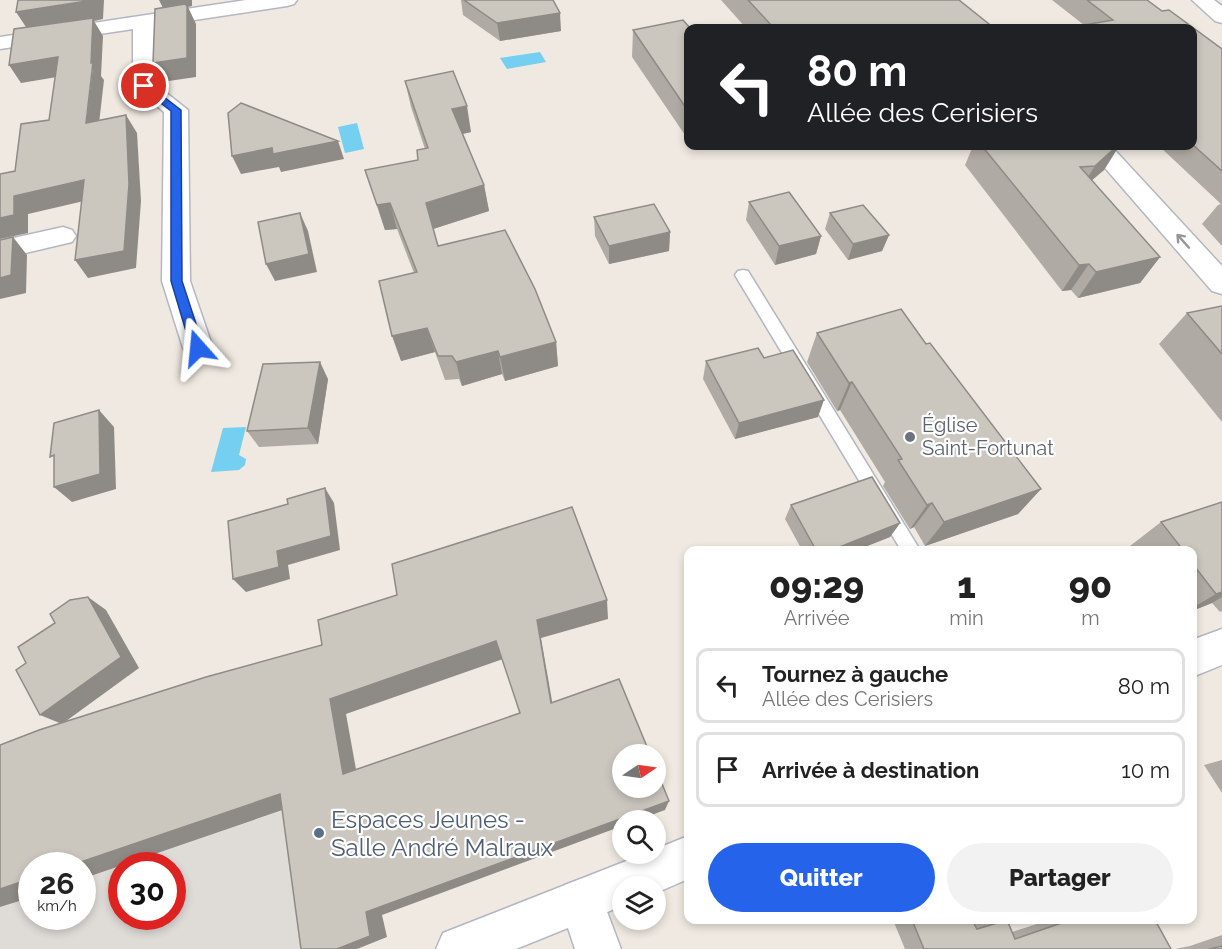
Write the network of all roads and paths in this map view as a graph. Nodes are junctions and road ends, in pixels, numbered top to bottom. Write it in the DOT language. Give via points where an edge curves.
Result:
graph roads {
  1 [pos="287,0"];
  2 [pos="1202,0"];
  3 [pos="1222,17"];
  4 [pos="144,21"];
  5 [pos="0,43"];
  6 [pos="1102,150"];
  7 [pos="63,236"];
  8 [pos="0,250"];
  9 [pos="743,275"];
  10 [pos="1222,284"];
  11 [pos="198,348"];
  12 [pos="909,546"];
  13 [pos="1222,647"];
  14 [pos="1197,657"];
  15 [pos="684,860"];
  16 [pos="581,901"];
  17 [pos="459,949"];
  18 [pos="598,949"];
  1 -- 4 [label="street"];
  2 -- 3 [label="street"];
  4 -- 5 [label="street"];
  4 -- 11 [label="street" via="144,86 176,110 176,281"];
  10 -- 6 [label="street, one-way"];
  7 -- 8 [label="street"];
  9 -- 12 [label="lane"];
  13 -- 14 [label="street"];
  15 -- 16 [label="street"];
  16 -- 17 [label="street"];
  16 -- 18 [label="street"];
}
